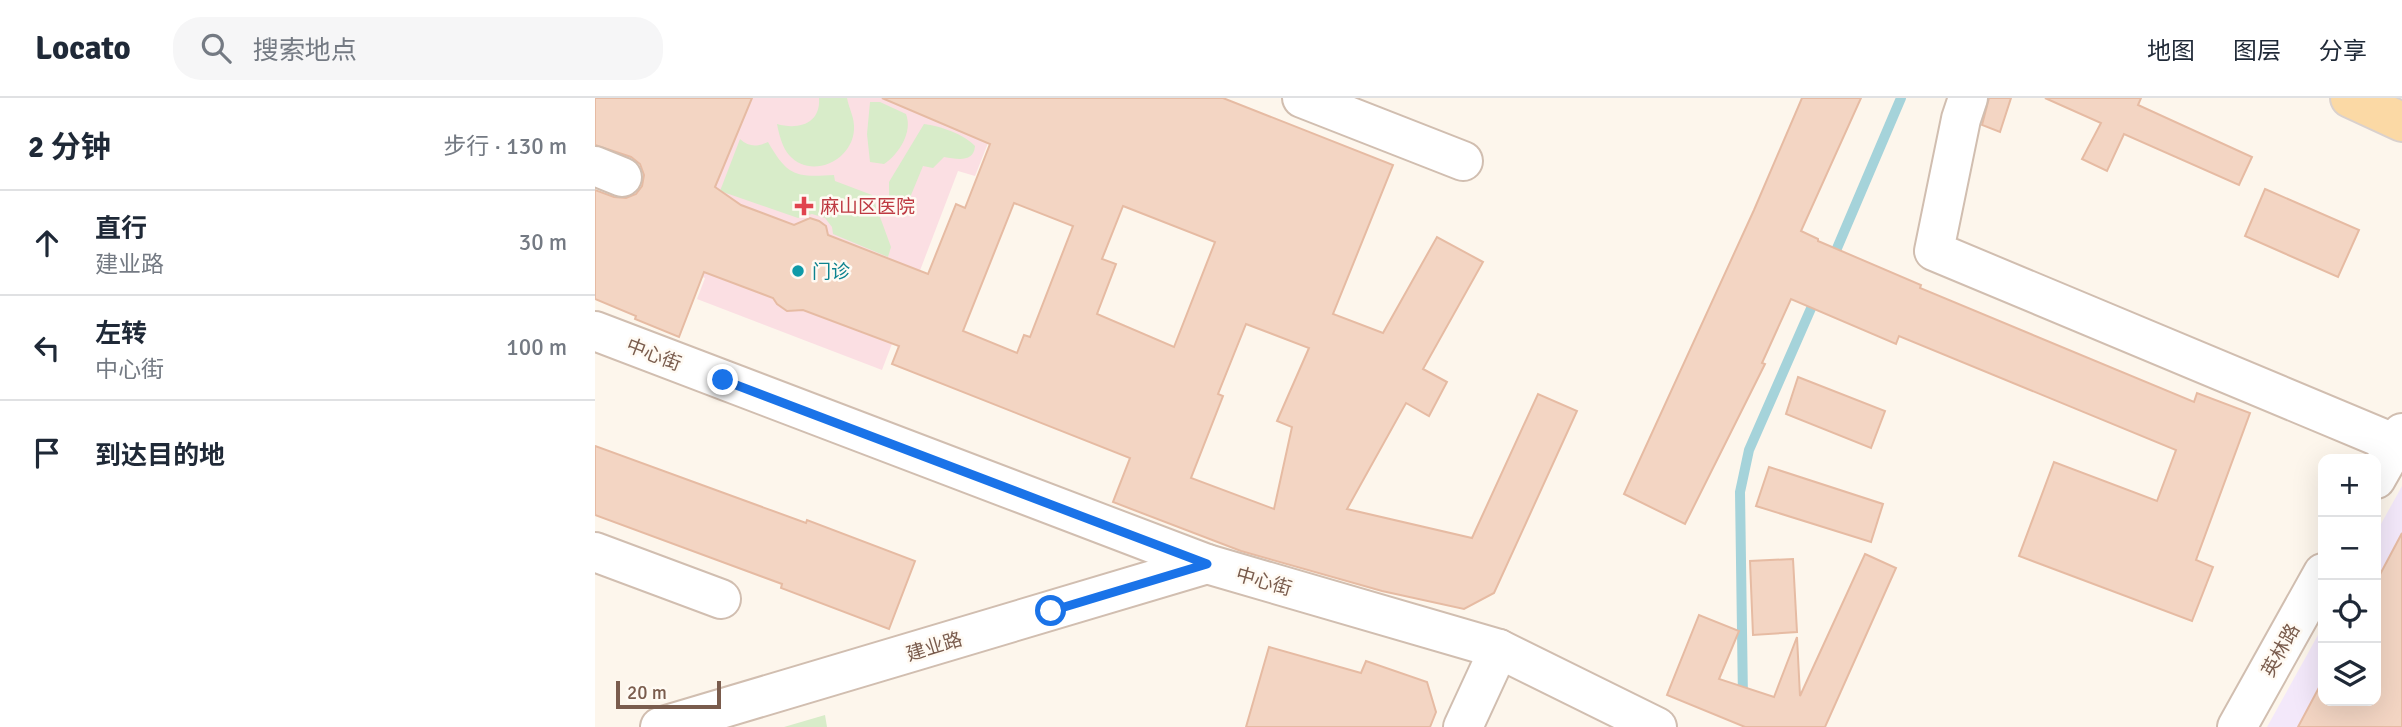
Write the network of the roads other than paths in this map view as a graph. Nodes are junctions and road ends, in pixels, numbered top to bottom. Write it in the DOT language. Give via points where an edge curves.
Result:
graph roads {
  1 [pos="1302,98"];
  2 [pos="1968,98"];
  3 [pos="2350,98"];
  4 [pos="1346,106"];
  5 [pos="2402,122"];
  6 [pos="1463,161"];
  7 [pos="595,331"];
  8 [pos="2399,438"];
  9 [pos="2381,471"];
  10 [pos="595,552"];
  11 [pos="1207,564"];
  12 [pos="2319,580"];
  13 [pos="722,599"];
  14 [pos="1499,649"];
  15 [pos="660,727"];
  16 [pos="1463,727"];
  17 [pos="1657,727"];
  18 [pos="2237,727"];
  1 -- 4 [label="street"];
  2 -- 8 [label="street" via="1934,251"];
  3 -- 5 [label="main road"];
  4 -- 6 [label="street"];
  7 -- 11 [label="street, 中心街"];
  8 -- 9 [label="street"];
  10 -- 13 [label="street"];
  11 -- 14 [label="street, 中心街"];
  11 -- 15 [label="street, 建业路"];
  12 -- 18 [label="street, 英林路"];
  14 -- 16 [label="street"];
  14 -- 17 [label="street, 中心街"];
}
